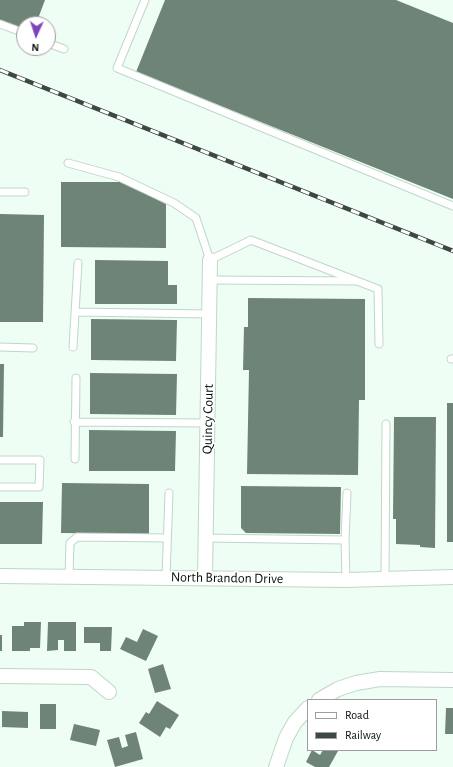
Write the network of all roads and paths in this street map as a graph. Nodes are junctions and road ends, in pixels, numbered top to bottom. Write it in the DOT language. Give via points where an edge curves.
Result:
graph roads {
  1 [pos="145,0"];
  2 [pos="0,24"];
  3 [pos="16,30"];
  4 [pos="56,46"];
  5 [pos="64,49"];
  6 [pos="68,162"];
  7 [pos="0,192"];
  8 [pos="25,192"];
  9 [pos="453,206"];
  10 [pos="210,260"];
  11 [pos="78,263"];
  12 [pos="211,280"];
  13 [pos="357,281"];
  14 [pos="76,312"];
  15 [pos="210,314"];
  16 [pos="379,344"];
  17 [pos="0,347"];
  18 [pos="73,347"];
  19 [pos="33,348"];
  20 [pos="76,378"];
  21 [pos="74,422"];
  22 [pos="208,423"];
  23 [pos="386,424"];
  24 [pos="0,460"];
  25 [pos="75,460"];
  26 [pos="0,487"];
  27 [pos="169,493"];
  28 [pos="348,493"];
  29 [pos="167,538"];
  30 [pos="205,538"];
  31 [pos="345,540"];
  32 [pos="0,576"];
  33 [pos="69,576"];
  34 [pos="166,577"];
  35 [pos="453,577"];
  36 [pos="205,578"];
  37 [pos="385,579"];
  38 [pos="346,580"];
  39 [pos="0,676"];
  40 [pos="453,680"];
  41 [pos="109,692"];
  42 [pos="321,699"];
  43 [pos="307,709"];
  44 [pos="276,767"];
  1 -- 9 [label="lane" via="117,68"];
  2 -- 3 [label="lane"];
  4 -- 5 [label="lane"];
  6 -- 10 [label="lane" via="119,178 174,203 196,218"];
  7 -- 8 [label="lane"];
  10 -- 12 [label="street, Quincy Court"];
  10 -- 13 [label="lane" via="251,240"];
  11 -- 14 [label="lane"];
  12 -- 13 [label="lane"];
  12 -- 15 [label="street, Quincy Court"];
  13 -- 16 [label="lane" via="378,289"];
  14 -- 15 [label="lane"];
  14 -- 18 [label="lane"];
  15 -- 22 [label="street, Quincy Court"];
  17 -- 19 [label="lane"];
  20 -- 21 [label="lane"];
  21 -- 22 [label="lane"];
  21 -- 25 [label="lane"];
  22 -- 30 [label="street, Quincy Court"];
  23 -- 37 [label="lane"];
  24 -- 26 [label="lane" via="40,460 40,487"];
  27 -- 29 [label="lane"];
  28 -- 31 [label="lane"];
  29 -- 33 [label="lane" via="77,537 70,542"];
  29 -- 34 [label="lane"];
  30 -- 31 [label="lane"];
  30 -- 36 [label="street, Quincy Court"];
  31 -- 38 [label="lane"];
  32 -- 33 [label="street, North Brandon Drive"];
  33 -- 34 [label="street, North Brandon Drive"];
  34 -- 36 [label="street, North Brandon Drive"];
  35 -- 37 [label="street, North Brandon Drive"];
  36 -- 38 [label="street, North Brandon Drive"];
  37 -- 38 [label="street, North Brandon Drive"];
  39 -- 41 [label="street" via="91,677"];
  40 -- 42 [label="street" via="380,680 356,683"];
  43 -- 44 [label="street" via="295,722 286,738"];
}
